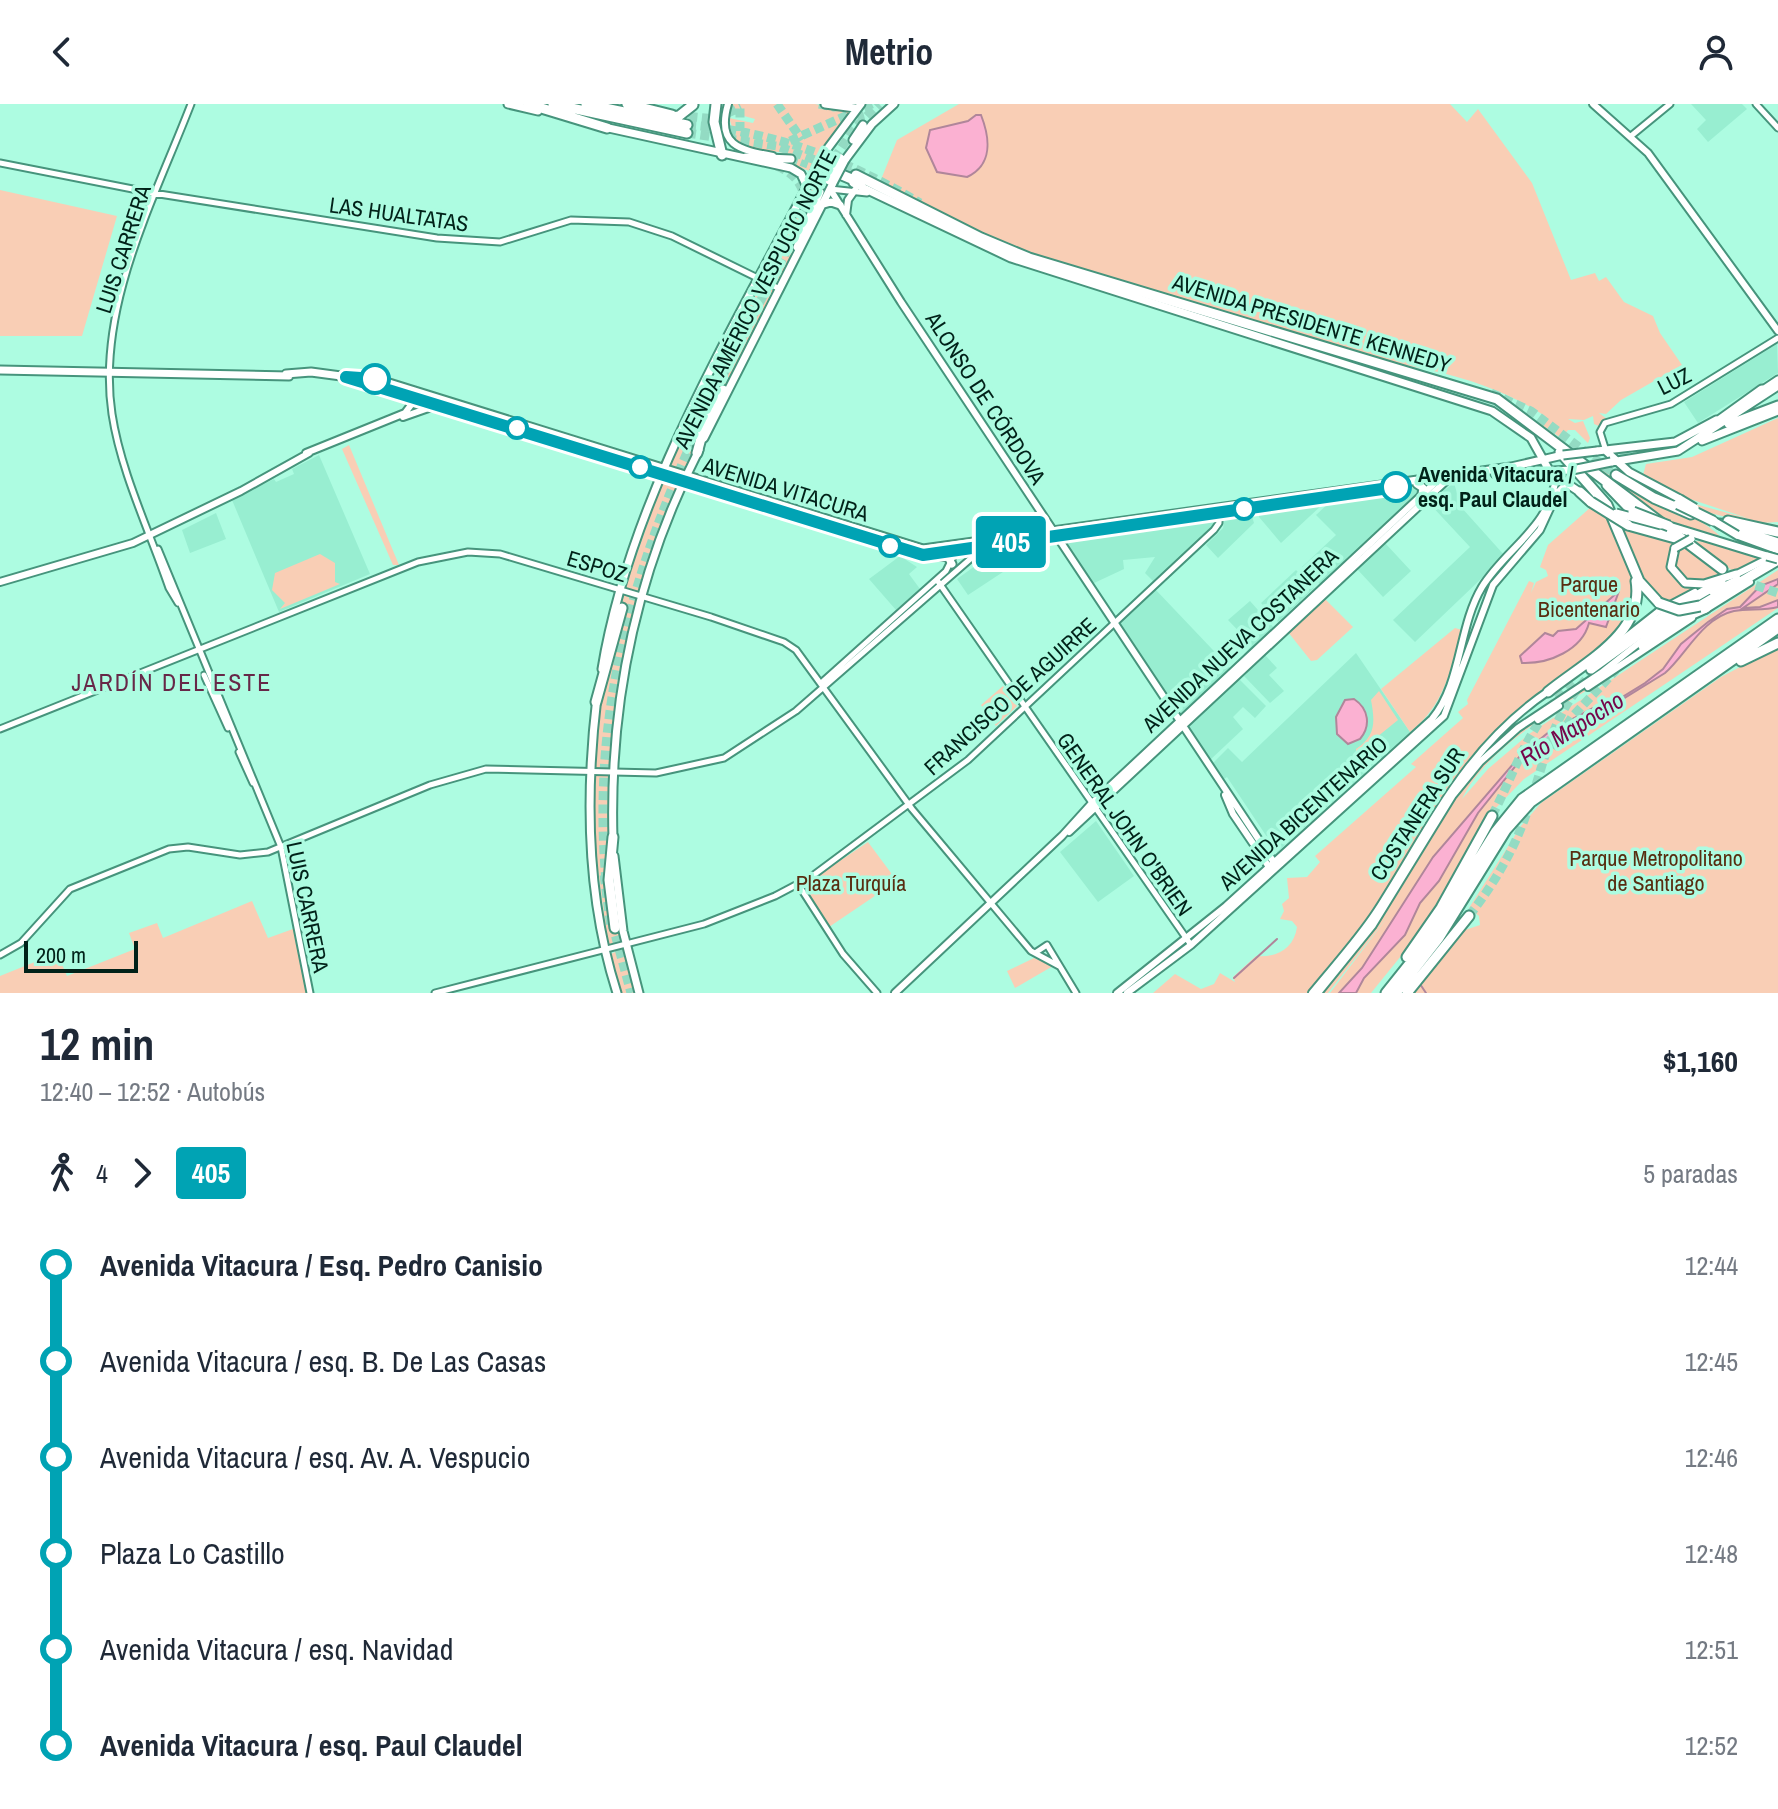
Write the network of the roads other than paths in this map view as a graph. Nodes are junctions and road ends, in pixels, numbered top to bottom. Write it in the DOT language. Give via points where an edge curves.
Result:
graph roads {
  1 [pos="191,104"];
  2 [pos="508,104"];
  3 [pos="528,104"];
  4 [pos="553,104"];
  5 [pos="586,104"];
  6 [pos="602,104"];
  7 [pos="627,104"];
  8 [pos="645,104"];
  9 [pos="716,104"];
  10 [pos="728,104"];
  11 [pos="825,104"];
  12 [pos="861,104"];
  13 [pos="894,104"];
  14 [pos="1593,104"];
  15 [pos="1670,104"];
  16 [pos="1756,104"];
  17 [pos="694,105"];
  18 [pos="672,115"];
  19 [pos="863,125"];
  20 [pos="607,128"];
  21 [pos="1778,128"];
  22 [pos="1631,136"];
  23 [pos="727,156"];
  24 [pos="781,157"];
  25 [pos="791,159"];
  26 [pos="843,159"];
  27 [pos="0,163"];
  28 [pos="856,175"];
  29 [pos="836,181"];
  30 [pos="807,187"];
  31 [pos="855,190"];
  32 [pos="820,192"];
  33 [pos="157,193"];
  34 [pos="907,201"];
  35 [pos="840,205"];
  36 [pos="822,206"];
  37 [pos="846,215"];
  38 [pos="930,223"];
  39 [pos="954,233"];
  40 [pos="793,264"];
  41 [pos="760,279"];
  42 [pos="1089,287"];
  43 [pos="1107,288"];
  44 [pos="780,289"];
  45 [pos="1778,331"];
  46 [pos="1778,338"];
  47 [pos="0,368"];
  48 [pos="111,370"];
  49 [pos="1778,383"];
  50 [pos="400,389"];
  51 [pos="1469,389"];
  52 [pos="723,390"];
  53 [pos="1762,390"];
  54 [pos="428,395"];
  55 [pos="417,397"];
  56 [pos="440,404"];
  57 [pos="1778,405"];
  58 [pos="1778,411"];
  59 [pos="1713,428"];
  60 [pos="1684,439"];
  61 [pos="335,440"];
  62 [pos="1538,451"];
  63 [pos="1601,451"];
  64 [pos="1678,451"];
  65 [pos="697,453"];
  66 [pos="1559,456"];
  67 [pos="1642,457"];
  68 [pos="1542,460"];
  69 [pos="1583,462"];
  70 [pos="1530,464"];
  71 [pos="1616,467"];
  72 [pos="661,472"];
  73 [pos="1553,474"];
  74 [pos="1635,476"];
  75 [pos="1447,478"];
  76 [pos="684,479"];
  77 [pos="1435,482"];
  78 [pos="1415,483"];
  79 [pos="1566,484"];
  80 [pos="1580,492"];
  81 [pos="1422,494"];
  82 [pos="1592,501"];
  83 [pos="1679,502"];
  84 [pos="764,506"];
  85 [pos="783,507"];
  86 [pos="1231,508"];
  87 [pos="1686,512"];
  88 [pos="1219,513"];
  89 [pos="1713,521"];
  90 [pos="1669,526"];
  91 [pos="1778,532"];
  92 [pos="151,534"];
  93 [pos="1054,534"];
  94 [pos="1385,534"];
  95 [pos="1716,539"];
  96 [pos="984,547"];
  97 [pos="958,548"];
  98 [pos="930,555"];
  99 [pos="1778,556"];
  100 [pos="1705,557"];
  101 [pos="952,564"];
  102 [pos="1722,569"];
  103 [pos="1634,570"];
  104 [pos="1736,574"];
  105 [pos="0,582"];
  106 [pos="1721,582"];
  107 [pos="939,583"];
  108 [pos="619,589"];
  109 [pos="641,596"];
  110 [pos="1703,607"];
  111 [pos="622,608"];
  112 [pos="900,613"];
  113 [pos="1672,616"];
  114 [pos="905,618"];
  115 [pos="1778,619"];
  116 [pos="1113,623"];
  117 [pos="1778,628"];
  118 [pos="1778,643"];
  119 [pos="1643,646"];
  120 [pos="196,651"];
  121 [pos="1709,677"];
  122 [pos="823,686"];
  123 [pos="1548,692"];
  124 [pos="596,702"];
  125 [pos="1024,707"];
  126 [pos="1181,725"];
  127 [pos="0,729"];
  128 [pos="1498,745"];
  129 [pos="590,771"];
  130 [pos="613,772"];
  131 [pos="909,806"];
  132 [pos="1094,807"];
  133 [pos="1492,816"];
  134 [pos="613,837"];
  135 [pos="281,847"];
  136 [pos="1272,866"];
  137 [pos="798,884"];
  138 [pos="992,902"];
  139 [pos="1469,916"];
  140 [pos="615,928"];
  141 [pos="1189,942"];
  142 [pos="626,945"];
  143 [pos="604,950"];
  144 [pos="1034,954"];
  145 [pos="0,955"];
  146 [pos="1059,966"];
  147 [pos="310,993"];
  148 [pos="435,993"];
  149 [pos="617,993"];
  150 [pos="639,993"];
  151 [pos="877,993"];
  152 [pos="895,993"];
  153 [pos="1076,993"];
  154 [pos="1117,993"];
  155 [pos="1127,993"];
  156 [pos="1315,993"];
  157 [pos="1378,993"];
  158 [pos="1386,993"];
  159 [pos="1396,993"];
  160 [pos="1407,993"];
  1 -- 33 [label="street, LUIS CARRERA"];
  2 -- 20 [label="main road"];
  3 -- 20 [label="highway"];
  4 -- 5 [label="highway" via="687,129"];
  6 -- 17 [label="highway" via="661,118 679,116"];
  7 -- 18 [label="highway"];
  8 -- 17 [label="main road" via="675,111"];
  9 -- 23 [label="highway" via="714,122"];
  10 -- 24 [label="main road" via="724,127 732,143"];
  11 -- 12 [label="main road" via="850,109"];
  12 -- 30 [label="main road, AVENIDA AMÉRICO VESPUCIO NORTE, bridge"];
  13 -- 26 [label="main road, AVENIDA AMÉRICO VESPUCIO NORTE"];
  14 -- 22 [label="main road"];
  15 -- 22 [label="street"];
  16 -- 21 [label="street"];
  19 -- 26 [label="main road"];
  20 -- 23 [label="main road"];
  22 -- 45 [label="main road"];
  23 -- 24 [label="main road"];
  23 -- 30 [label="main road" via="791,168"];
  24 -- 25 [label="main road"];
  26 -- 29 [label="main road, AVENIDA AMÉRICO VESPUCIO NORTE, bridge"];
  27 -- 33 [label="street, LAS HUALTATAS"];
  28 -- 34 [label="highway, AVENIDA PRESIDENTE KENNEDY"];
  29 -- 31 [label="street"];
  29 -- 34 [label="highway" via="866,185"];
  29 -- 35 [label="main road, ALONSO DE CÓRDOVA"];
  29 -- 36 [label="main road, AVENIDA AMÉRICO VESPUCIO NORTE"];
  29 -- 39 [label="main road"];
  30 -- 41 [label="main road, AVENIDA AMÉRICO VESPUCIO NORTE"];
  31 -- 37 [label="main road"];
  31 -- 38 [label="street"];
  32 -- 40 [label="main road"];
  33 -- 41 [label="street, LAS HUALTATAS" via="489,242 512,241 571,220 618,221 672,236"];
  33 -- 48 [label="street, LUIS CARRERA" via="123,289"];
  34 -- 51 [label="highway, AVENIDA PRESIDENTE KENNEDY" via="1029,258"];
  35 -- 36 [label="main road"];
  35 -- 37 [label="main road, ALONSO DE CÓRDOVA"];
  36 -- 40 [label="main road, AVENIDA AMÉRICO VESPUCIO NORTE"];
  37 -- 93 [label="main road, ALONSO DE CÓRDOVA"];
  38 -- 39 [label="main road"];
  39 -- 43 [label="main road" via="1011,258"];
  40 -- 44 [label="main road, AVENIDA AMÉRICO VESPUCIO NORTE"];
  41 -- 44 [label="street, LAS HUALTATAS"];
  41 -- 72 [label="main road, AVENIDA AMÉRICO VESPUCIO NORTE"];
  42 -- 43 [label="main road"];
  43 -- 62 [label="main road" via="1489,409 1528,436"];
  44 -- 65 [label="main road, AVENIDA AMÉRICO VESPUCIO NORTE"];
  46 -- 63 [label="street, LUZ" via="1671,404 1605,423"];
  47 -- 48 [label="main road, AVENIDA VITACURA"];
  48 -- 50 [label="main road, AVENIDA VITACURA" via="323,375"];
  48 -- 92 [label="street, LUIS CARRERA" via="116,436"];
  49 -- 53 [label="main road, AVENIDA VITACURA"];
  49 -- 59 [label="main road, AVENIDA VITACURA"];
  50 -- 54 [label="main road, AVENIDA VITACURA"];
  50 -- 55 [label="main road, AVENIDA VITACURA"];
  51 -- 69 [label="highway, AVENIDA PRESIDENTE KENNEDY" via="1513,408"];
  51 -- 103 [label="highway" via="1522,420 1586,477 1615,518"];
  52 -- 65 [label="highway"];
  53 -- 59 [label="highway"];
  53 -- 60 [label="main road, AVENIDA VITACURA"];
  54 -- 55 [label="main road"];
  54 -- 72 [label="main road, AVENIDA VITACURA"];
  55 -- 56 [label="main road, AVENIDA VITACURA"];
  55 -- 61 [label="main road" via="408,411"];
  56 -- 61 [label="main road"];
  56 -- 72 [label="main road, AVENIDA VITACURA"];
  57 -- 59 [label="main road"];
  58 -- 64 [label="main road"];
  59 -- 60 [label="main road"];
  59 -- 64 [label="main road, AVENIDA VITACURA"];
  60 -- 63 [label="main road, AVENIDA VITACURA"];
  61 -- 92 [label="main road"];
  62 -- 68 [label="main road"];
  62 -- 70 [label="main road"];
  63 -- 66 [label="main road, AVENIDA VITACURA, bridge"];
  63 -- 71 [label="main road"];
  64 -- 67 [label="main road, AVENIDA VITACURA"];
  65 -- 76 [label="main road, AVENIDA AMÉRICO VESPUCIO NORTE"];
  66 -- 68 [label="main road, AVENIDA VITACURA"];
  66 -- 73 [label="main road"];
  67 -- 71 [label="main road, AVENIDA VITACURA"];
  67 -- 74 [label="main road"];
  68 -- 70 [label="main road, AVENIDA VITACURA"];
  68 -- 73 [label="main road"];
  69 -- 90 [label="highway, bridge" via="1633,512"];
  69 -- 100 [label="highway, AVENIDA PRESIDENTE KENNEDY"];
  70 -- 75 [label="main road, AVENIDA VITACURA"];
  71 -- 73 [label="main road, AVENIDA VITACURA, bridge"];
  71 -- 74 [label="main road"];
  71 -- 83 [label="highway"];
  71 -- 87 [label="highway" via="1654,498"];
  72 -- 76 [label="main road, AVENIDA VITACURA"];
  72 -- 108 [label="main road, AVENIDA AMÉRICO VESPUCIO NORTE"];
  73 -- 75 [label="main road, AVENIDA VITACURA"];
  73 -- 79 [label="main road"];
  73 -- 136 [label="main road, AVENIDA BICENTENARIO" via="1539,521 1489,577 1436,714"];
  74 -- 83 [label="main road"];
  75 -- 77 [label="main road, AVENIDA VITACURA"];
  75 -- 78 [label="main road, AVENIDA VITACURA"];
  75 -- 94 [label="main road, AVENIDA NUEVA COSTANERA"];
  76 -- 84 [label="main road, AVENIDA VITACURA"];
  76 -- 85 [label="main road, AVENIDA VITACURA"];
  76 -- 109 [label="main road, AVENIDA AMÉRICO VESPUCIO NORTE"];
  77 -- 78 [label="main road, AVENIDA VITACURA"];
  77 -- 81 [label="main road, AVENIDA NUEVA COSTANERA"];
  78 -- 81 [label="main road" via="1423,488"];
  78 -- 86 [label="main road, AVENIDA VITACURA"];
  79 -- 80 [label="main road"];
  79 -- 136 [label="main road, AVENIDA BICENTENARIO" via="1536,536 1497,578 1444,716"];
  80 -- 82 [label="highway"];
  81 -- 94 [label="main road, AVENIDA NUEVA COSTANERA"];
  82 -- 90 [label="main road, bridge" via="1638,522"];
  82 -- 100 [label="highway, bridge" via="1628,525 1669,535"];
  83 -- 89 [label="highway, bridge"];
  84 -- 85 [label="main road"];
  84 -- 98 [label="main road, AVENIDA VITACURA"];
  85 -- 97 [label="main road, AVENIDA VITACURA" via="916,549"];
  86 -- 88 [label="main road, AVENIDA VITACURA"];
  86 -- 93 [label="main road, AVENIDA VITACURA"];
  87 -- 91 [label="highway"];
  87 -- 99 [label="highway"];
  88 -- 93 [label="main road, AVENIDA VITACURA"];
  88 -- 116 [label="street, FRANCISCO DE AGUIRRE" via="1214,530"];
  89 -- 99 [label="main road, bridge"];
  90 -- 95 [label="main road"];
  92 -- 105 [label="main road"];
  92 -- 120 [label="street, LUIS CARRERA"];
  93 -- 96 [label="main road, AVENIDA VITACURA"];
  93 -- 97 [label="main road, AVENIDA VITACURA"];
  93 -- 116 [label="main road, ALONSO DE CÓRDOVA"];
  94 -- 126 [label="main road, AVENIDA NUEVA COSTANERA"];
  95 -- 99 [label="main road, bridge"];
  95 -- 104 [label="main road, bridge" via="1691,539 1675,548 1671,570 1685,583 1704,584"];
  96 -- 97 [label="main road, AVENIDA VITACURA"];
  96 -- 107 [label="street"];
  97 -- 98 [label="main road, AVENIDA VITACURA"];
  97 -- 101 [label="street"];
  98 -- 101 [label="main road" via="948,557"];
  99 -- 104 [label="main road, COSTANERA SUR"];
  99 -- 110 [label="main road, COSTANERA SUR"];
  99 -- 110 [label="highway"];
  99 -- 113 [label="main road, COSTANERA SUR"];
  100 -- 102 [label="highway, AVENIDA PRESIDENTE KENNEDY"];
  101 -- 107 [label="street"];
  103 -- 110 [label="highway, bridge" via="1644,590 1659,603 1679,610"];
  103 -- 123 [label="highway" via="1637,606 1629,623"];
  104 -- 106 [label="main road, COSTANERA SUR"];
  106 -- 113 [label="highway" via="1674,609 1592,670"];
  106 -- 123 [label="main road, COSTANERA SUR" via="1665,607"];
  107 -- 112 [label="street"];
  107 -- 114 [label="street"];
  107 -- 125 [label="street, GENERAL JOHN O'BRIEN"];
  108 -- 109 [label="street, ESPOZ"];
  108 -- 120 [label="street, ESPOZ" via="498,553 461,552 409,565"];
  108 -- 124 [label="main road, AVENIDA AMÉRICO VESPUCIO NORTE"];
  109 -- 122 [label="street, ESPOZ" via="784,642 804,658"];
  109 -- 130 [label="main road, AVENIDA AMÉRICO VESPUCIO NORTE" via="625,654"];
  110 -- 119 [label="highway"];
  110 -- 128 [label="main road, COSTANERA SUR"];
  111 -- 124 [label="highway"];
  112 -- 114 [label="street"];
  112 -- 122 [label="street"];
  113 -- 128 [label="main road, COSTANERA SUR"];
  114 -- 122 [label="street"];
  115 -- 158 [label="highway" via="1527,794"];
  116 -- 125 [label="street, FRANCISCO DE AGUIRRE"];
  116 -- 126 [label="main road, ALONSO DE CÓRDOVA"];
  117 -- 121 [label="highway"];
  118 -- 121 [label="highway"];
  120 -- 127 [label="street, ESPOZ"];
  120 -- 135 [label="street, LUIS CARRERA"];
  121 -- 159 [label="highway" via="1525,808"];
  122 -- 130 [label="street" via="782,722 724,758 666,772"];
  122 -- 131 [label="street, ESPOZ"];
  123 -- 156 [label="main road, COSTANERA SUR" via="1500,728 1472,758 1375,914"];
  124 -- 129 [label="main road, AVENIDA AMÉRICO VESPUCIO NORTE"];
  125 -- 131 [label="street, FRANCISCO DE AGUIRRE"];
  125 -- 132 [label="street, GENERAL JOHN O'BRIEN"];
  126 -- 132 [label="main road, AVENIDA NUEVA COSTANERA"];
  126 -- 136 [label="main road, ALONSO DE CÓRDOVA"];
  128 -- 156 [label="main road, COSTANERA SUR" via="1461,783 1373,925"];
  129 -- 130 [label="street"];
  129 -- 135 [label="street" via="475,771"];
  129 -- 143 [label="main road, AVENIDA AMÉRICO VESPUCIO NORTE" via="592,877"];
  130 -- 134 [label="main road, AVENIDA AMÉRICO VESPUCIO NORTE"];
  131 -- 137 [label="street, FRANCISCO DE AGUIRRE"];
  131 -- 138 [label="street, ESPOZ"];
  132 -- 138 [label="main road, AVENIDA NUEVA COSTANERA"];
  132 -- 141 [label="street, GENERAL JOHN O'BRIEN"];
  133 -- 157 [label="highway" via="1430,925"];
  134 -- 140 [label="highway" via="609,880"];
  134 -- 142 [label="main road, AVENIDA AMÉRICO VESPUCIO NORTE"];
  135 -- 145 [label="street" via="247,855 188,847 159,852 70,889 21,943"];
  135 -- 147 [label="street, LUIS CARRERA"];
  136 -- 141 [label="main road, AVENIDA BICENTENARIO"];
  137 -- 142 [label="street, FRANCISCO DE AGUIRRE" via="713,921"];
  137 -- 151 [label="street" via="843,954"];
  138 -- 144 [label="street, ESPOZ"];
  138 -- 152 [label="main road, AVENIDA NUEVA COSTANERA"];
  139 -- 160 [label="highway"];
  141 -- 154 [label="main road, AVENIDA BICENTENARIO"];
  141 -- 155 [label="main road, AVENIDA BICENTENARIO"];
  142 -- 143 [label="street, FRANCISCO DE AGUIRRE"];
  142 -- 150 [label="main road, AVENIDA AMÉRICO VESPUCIO NORTE"];
  143 -- 148 [label="street, FRANCISCO DE AGUIRRE"];
  143 -- 149 [label="main road, AVENIDA AMÉRICO VESPUCIO NORTE"];
  144 -- 146 [label="street, ESPOZ"];
  144 -- 146 [label="street" via="1047,945"];
  146 -- 153 [label="street"];
}
